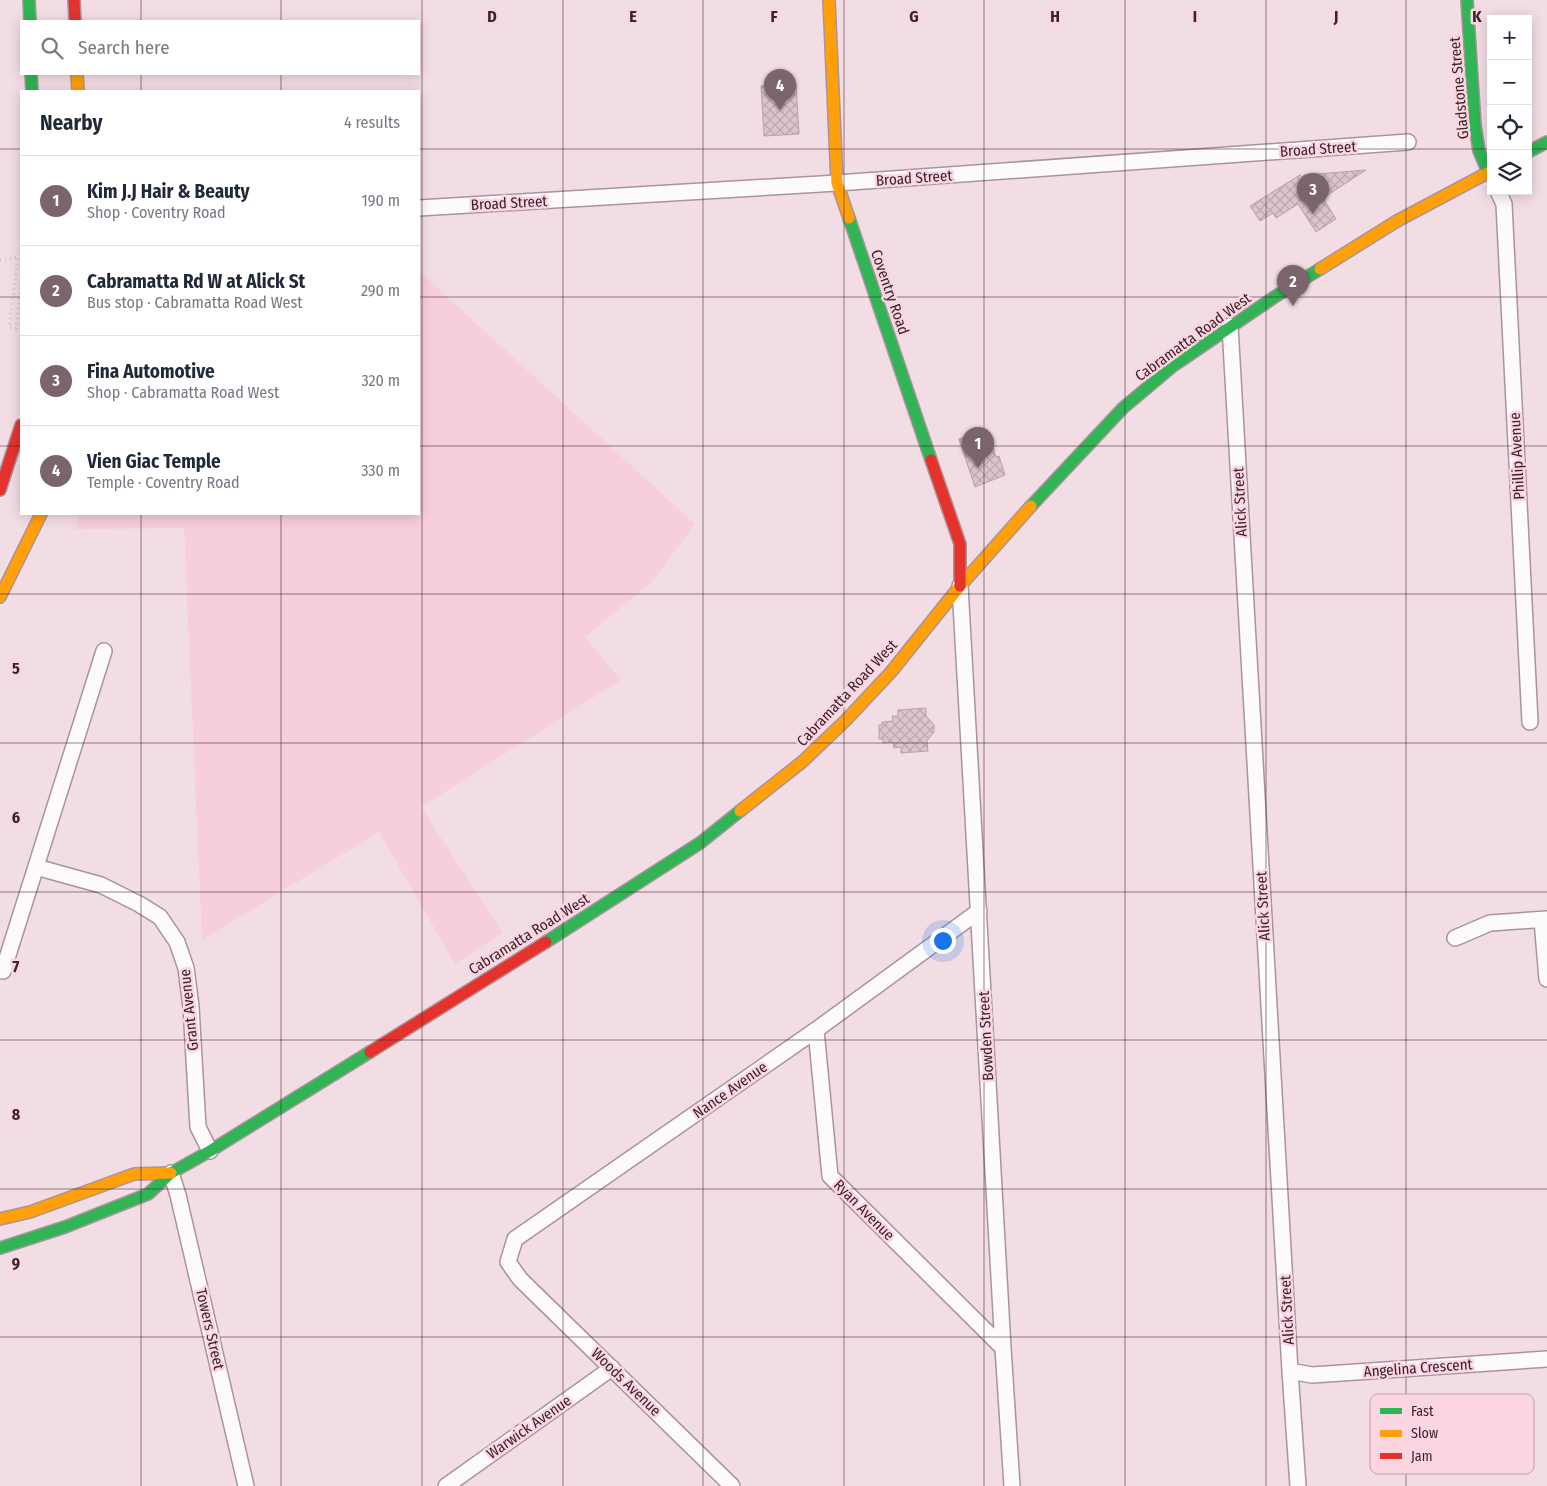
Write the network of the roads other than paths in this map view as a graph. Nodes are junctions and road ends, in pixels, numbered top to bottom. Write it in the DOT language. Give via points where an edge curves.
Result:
graph roads {
  1 [pos="29,0"];
  2 [pos="74,0"];
  3 [pos="829,0"];
  4 [pos="1467,0"];
  5 [pos="30,20"];
  6 [pos="75,20"];
  7 [pos="32,75"];
  8 [pos="77,75"];
  9 [pos="32,90"];
  10 [pos="78,90"];
  11 [pos="1408,142"];
  12 [pos="1547,142"];
  13 [pos="1532,150"];
  14 [pos="1487,167"];
  15 [pos="1487,176"];
  16 [pos="837,183"];
  17 [pos="1500,195"];
  18 [pos="420,208"];
  19 [pos="1230,326"];
  20 [pos="20,428"];
  21 [pos="0,490"];
  22 [pos="41,515"];
  23 [pos="960,586"];
  24 [pos="0,597"];
  25 [pos="104,651"];
  26 [pos="1530,722"];
  27 [pos="36,867"];
  28 [pos="979,911"];
  29 [pos="1545,919"];
  30 [pos="1455,938"];
  31 [pos="3,972"];
  32 [pos="1547,979"];
  33 [pos="816,1030"];
  34 [pos="210,1151"];
  35 [pos="171,1173"];
  36 [pos="0,1220"];
  37 [pos="0,1248"];
  38 [pos="520,1279"];
  39 [pos="1003,1348"];
  40 [pos="1547,1359"];
  41 [pos="612,1368"];
  42 [pos="1290,1371"];
  43 [pos="246,1486"];
  44 [pos="446,1486"];
  45 [pos="732,1486"];
  46 [pos="1012,1486"];
  47 [pos="1298,1486"];
  1 -- 5 [label="main road"];
  2 -- 6 [label="main road"];
  3 -- 16 [label="main road, Coventry Road"];
  4 -- 14 [label="main road, Gladstone Street" via="1475,125 1479,150"];
  7 -- 9 [label="main road"];
  8 -- 10 [label="main road"];
  11 -- 16 [label="street, Broad Street"];
  12 -- 13 [label="main road"];
  15 -- 19 [label="main road, Cabramatta Road West" via="1398,221"];
  16 -- 18 [label="street, Broad Street"];
  16 -- 23 [label="main road, Coventry Road" via="960,544"];
  17 -- 26 [label="street, Phillip Avenue" via="1504,204"];
  19 -- 23 [label="main road, Cabramatta Road West" via="1173,366 1123,408"];
  19 -- 42 [label="street, Alick Street"];
  20 -- 21 [label="main road"];
  22 -- 24 [label="main road"];
  23 -- 28 [label="street, Bowden Street"];
  23 -- 34 [label="main road, Cabramatta Road West" via="891,672 846,720 802,762 700,843"];
  25 -- 27 [label="street"];
  27 -- 31 [label="street"];
  27 -- 34 [label="street, Grant Avenue" via="101,885 140,904 160,917 178,942 186,968 191,1007 198,1127"];
  28 -- 33 [label="street, Nance Avenue"];
  28 -- 39 [label="street, Bowden Street"];
  29 -- 30 [label="street" via="1490,923"];
  29 -- 32 [label="street"];
  33 -- 38 [label="street, Nance Avenue" via="515,1239 508,1262"];
  33 -- 39 [label="street, Ryan Avenue" via="830,1176"];
  34 -- 35 [label="main road, Cabramatta Road West"];
  35 -- 36 [label="main road, Cabramatta Road West" via="134,1174"];
  35 -- 37 [label="main road, Cabramatta Road West" via="148,1194 65,1227"];
  35 -- 43 [label="street, Towers Street"];
  38 -- 41 [label="street, Woods Avenue"];
  39 -- 46 [label="street, Bowden Street"];
  40 -- 42 [label="street, Angelina Crescent" via="1312,1376"];
  41 -- 44 [label="street, Warwick Avenue"];
  41 -- 45 [label="street, Woods Avenue"];
  42 -- 47 [label="street, Alick Street"];
}
